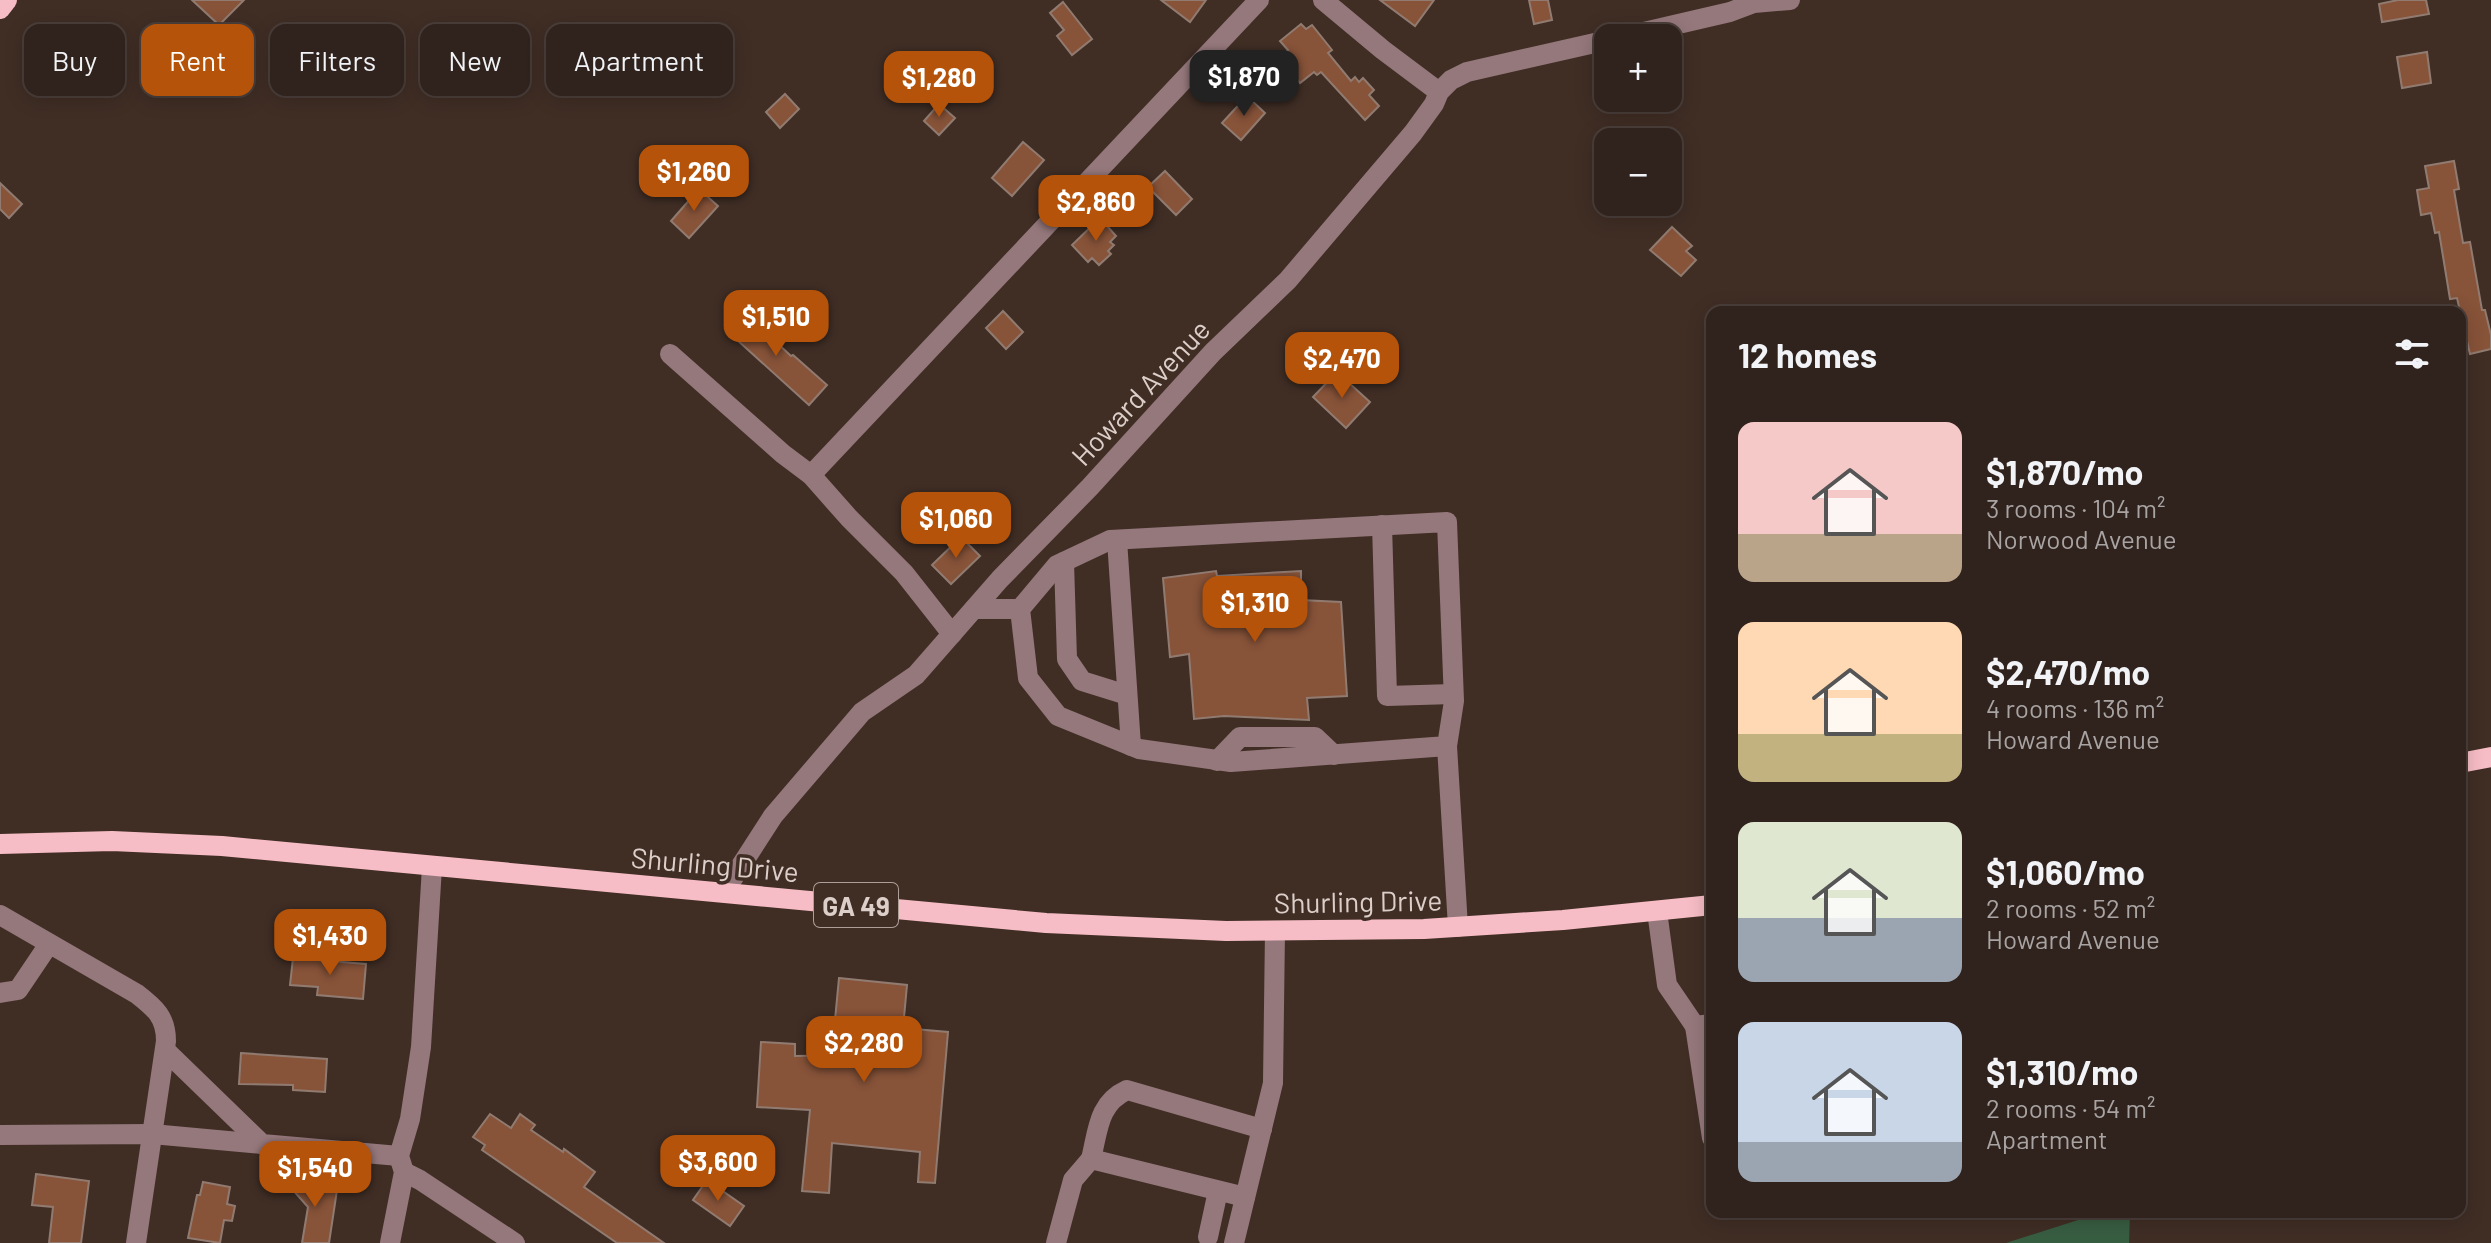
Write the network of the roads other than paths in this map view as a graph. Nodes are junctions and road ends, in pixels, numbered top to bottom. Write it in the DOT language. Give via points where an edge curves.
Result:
graph roads {
  1 [pos="7,0"];
  2 [pos="1259,0"];
  3 [pos="1323,0"];
  4 [pos="1790,0"];
  5 [pos="1755,2"];
  6 [pos="0,9"];
  7 [pos="1678,24"];
  8 [pos="1594,43"];
  9 [pos="1439,92"];
  10 [pos="670,354"];
  11 [pos="811,475"];
  12 [pos="1382,525"];
  13 [pos="1117,540"];
  14 [pos="1064,562"];
  15 [pos="974,609"];
  16 [pos="1020,609"];
  17 [pos="952,634"];
  18 [pos="1453,694"];
  19 [pos="1127,695"];
  20 [pos="1131,746"];
  21 [pos="1447,746"];
  22 [pos="2491,757"];
  23 [pos="2466,762"];
  24 [pos="0,844"];
  25 [pos="432,867"];
  26 [pos="724,892"];
  27 [pos="1706,906"];
  28 [pos="1657,911"];
  29 [pos="0,915"];
  30 [pos="1458,927"];
  31 [pos="1275,931"];
  32 [pos="49,944"];
  33 [pos="0,993"];
  34 [pos="1704,1025"];
  35 [pos="165,1050"];
  36 [pos="1706,1053"];
  37 [pos="1262,1129"];
  38 [pos="152,1134"];
  39 [pos="0,1135"];
  40 [pos="262,1144"];
  41 [pos="1091,1159"];
  42 [pos="402,1164"];
  43 [pos="1218,1191"];
  44 [pos="1245,1197"];
  45 [pos="1208,1237"];
  46 [pos="136,1243"];
  47 [pos="390,1243"];
  48 [pos="515,1243"];
  49 [pos="1056,1243"];
  50 [pos="1234,1243"];
  1 -- 6 [label="main road"];
  2 -- 11 [label="street"];
  3 -- 9 [label="street"];
  4 -- 5 [label="street"];
  5 -- 7 [label="street"];
  8 -- 9 [label="street, Howard Avenue" via="1467,72"];
  9 -- 15 [label="street, Howard Avenue" via="1413,133 1288,280 1213,352"];
  10 -- 11 [label="street"];
  11 -- 17 [label="street" via="904,573"];
  12 -- 13 [label="street"];
  12 -- 18 [label="street" via="1387,696"];
  12 -- 18 [label="street" via="1447,522"];
  13 -- 14 [label="street"];
  13 -- 19 [label="street"];
  14 -- 16 [label="street"];
  14 -- 19 [label="street" via="1067,659 1082,681"];
  15 -- 16 [label="street"];
  15 -- 17 [label="street, Howard Avenue"];
  16 -- 20 [label="street" via="1028,678 1058,716"];
  17 -- 26 [label="street, Howard Avenue" via="916,675 862,712 773,816"];
  18 -- 21 [label="street"];
  19 -- 20 [label="street"];
  20 -- 21 [label="street" via="1231,762"];
  21 -- 30 [label="street"];
  22 -- 23 [label="main road"];
  24 -- 25 [label="main road, Shurling Drive / GA 49" via="179,843"];
  25 -- 26 [label="main road, Shurling Drive / GA 49"];
  25 -- 42 [label="street" via="421,1047"];
  26 -- 31 [label="main road, Shurling Drive / GA 49" via="1046,923"];
  27 -- 28 [label="main road, Shurling Drive / GA 49"];
  28 -- 30 [label="main road, Shurling Drive / GA 49"];
  28 -- 34 [label="street" via="1667,985"];
  29 -- 32 [label="street"];
  30 -- 31 [label="main road, Shurling Drive / GA 49"];
  31 -- 37 [label="street" via="1273,1083"];
  32 -- 33 [label="street" via="18,990"];
  32 -- 35 [label="street" via="157,1010 166,1029"];
  34 -- 36 [label="street"];
  35 -- 38 [label="street"];
  35 -- 40 [label="street"];
  37 -- 41 [label="street" via="1127,1090 1105,1106"];
  37 -- 44 [label="street"];
  38 -- 39 [label="street"];
  38 -- 40 [label="street"];
  38 -- 46 [label="street"];
  40 -- 42 [label="street"];
  41 -- 43 [label="street"];
  41 -- 49 [label="street" via="1073,1180"];
  42 -- 47 [label="street"];
  42 -- 48 [label="street"];
  43 -- 44 [label="street"];
  43 -- 45 [label="street"];
  44 -- 50 [label="street"];
}
